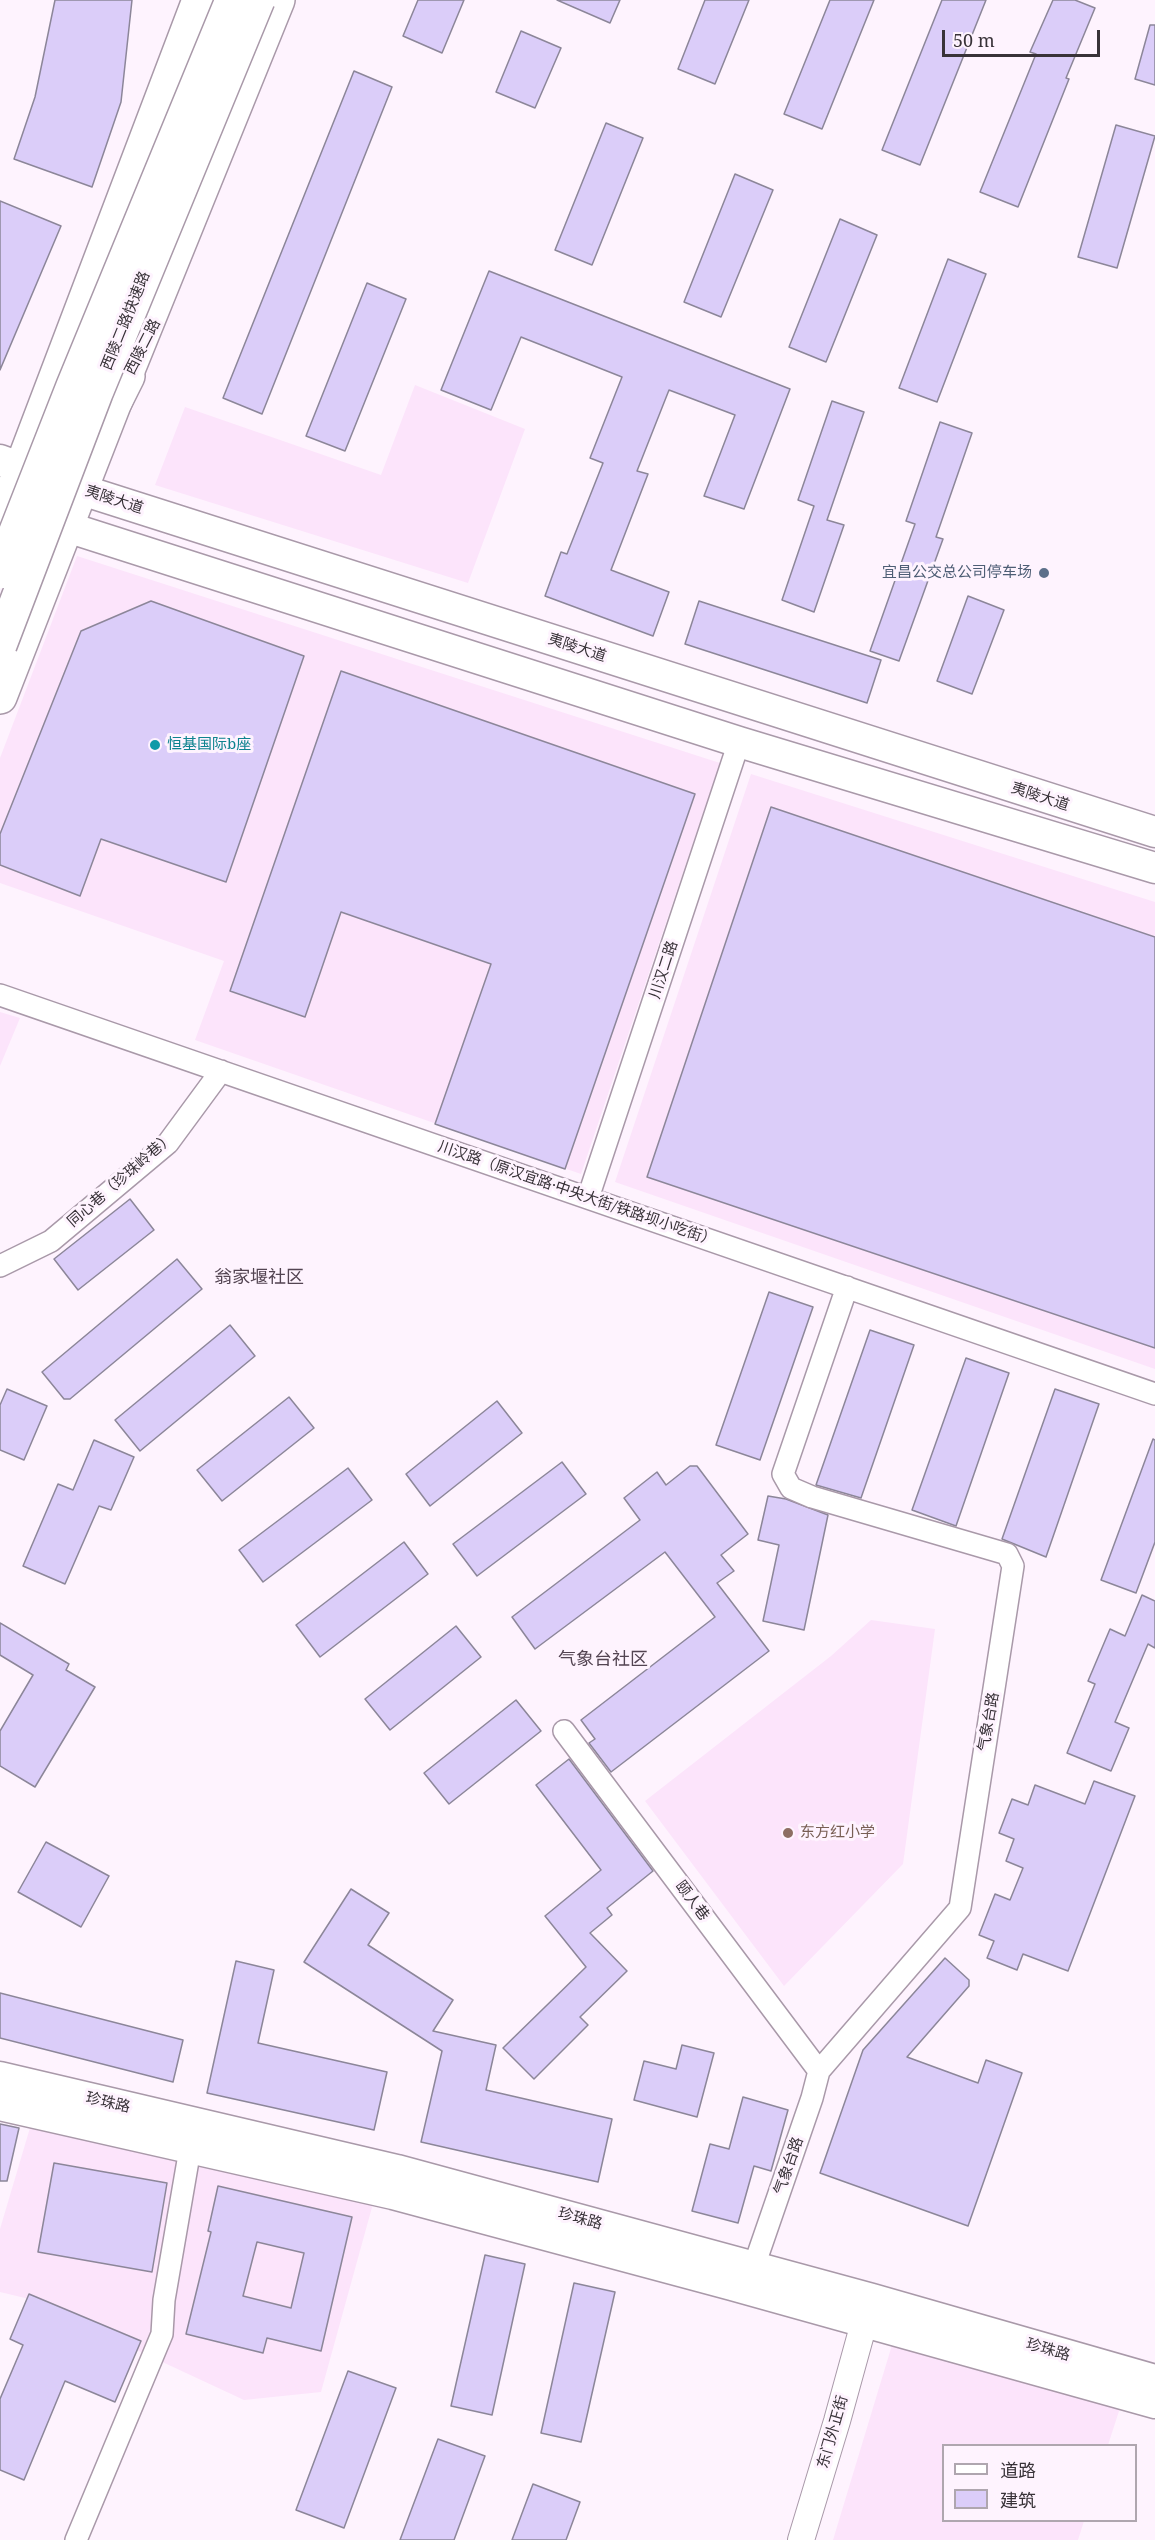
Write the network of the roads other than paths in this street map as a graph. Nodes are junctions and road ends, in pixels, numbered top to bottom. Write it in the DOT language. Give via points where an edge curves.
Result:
graph roads {
  1 [pos="199,0"];
  2 [pos="216,0"];
  3 [pos="232,0"];
  4 [pos="258,0"];
  5 [pos="278,0"];
  6 [pos="295,0"];
  7 [pos="73,386"];
  8 [pos="115,402"];
  9 [pos="10,463"];
  10 [pos="82,490"];
  11 [pos="2,512"];
  12 [pos="68,528"];
  13 [pos="0,572"];
  14 [pos="0,645"];
  15 [pos="0,697"];
  16 [pos="739,742"];
  17 [pos="1155,832"];
  18 [pos="1155,868"];
  19 [pos="0,995"];
  20 [pos="221,1071"];
  21 [pos="588,1198"];
  22 [pos="0,1266"];
  23 [pos="847,1287"];
  24 [pos="1155,1394"];
  25 [pos="564,1731"];
  26 [pos="819,2071"];
  27 [pos="0,2077"];
  28 [pos="0,2105"];
  29 [pos="190,2149"];
  30 [pos="754,2266"];
  31 [pos="864,2323"];
  32 [pos="1155,2380"];
  33 [pos="1155,2403"];
  34 [pos="76,2540"];
  35 [pos="801,2540"];
  1 -- 9 [label="main road"];
  2 -- 7 [label="main road, bridge" via="90,306"];
  3 -- 7 [label="main road, 西陵二路快速路, bridge"];
  4 -- 14 [label="main road, 西陵二路快速路, bridge" via="96,393"];
  5 -- 8 [label="main road"];
  6 -- 8 [label="main road, 西陵二路" via="201,230"];
  7 -- 13 [label="main road, 西陵二路快速路, bridge"];
  8 -- 10 [label="main road, 西陵二路"];
  9 -- 10 [label="main road, 夷陵大道"];
  9 -- 11 [label="main road"];
  10 -- 12 [label="main road, 西陵二路"];
  10 -- 17 [label="main road, 夷陵大道"];
  11 -- 12 [label="main road"];
  12 -- 15 [label="main road, 西陵二路"];
  12 -- 16 [label="main road"];
  16 -- 18 [label="main road"];
  16 -- 21 [label="street, 川汉二路"];
  19 -- 20 [label="street, 川汉路（原汉宜路·中央大街/铁路坝小吃街）"];
  20 -- 21 [label="street, 川汉路（原汉宜路·中央大街/铁路坝小吃街）"];
  20 -- 22 [label="street, 同心巷（珍珠岭巷）" via="168,1143 51,1241"];
  21 -- 23 [label="street, 川汉路（原汉宜路·中央大街/铁路坝小吃街）"];
  23 -- 24 [label="street, 川汉路（原汉宜路·中央大街/铁路坝小吃街）"];
  23 -- 26 [label="street, 气象台路" via="783,1474 791,1488 1007,1554 1013,1566 960,1908"];
  25 -- 26 [label="street, 颐人巷"];
  26 -- 30 [label="street, 气象台路"];
  27 -- 30 [label="main road, 珍珠路" via="397,2170"];
  28 -- 29 [label="main road, 珍珠路"];
  29 -- 31 [label="main road, 珍珠路" via="393,2194"];
  29 -- 34 [label="street" via="164,2300 162,2334"];
  30 -- 32 [label="main road, 珍珠路"];
  31 -- 33 [label="main road, 珍珠路"];
  31 -- 35 [label="street, 东门外正街"];
}
